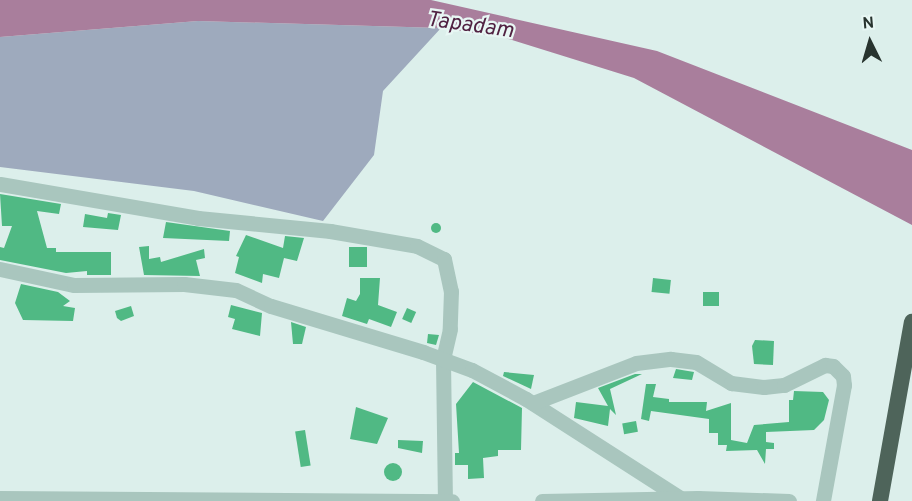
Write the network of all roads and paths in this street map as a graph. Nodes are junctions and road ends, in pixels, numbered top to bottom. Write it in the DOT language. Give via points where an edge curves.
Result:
graph roads {
  1 [pos="0,184"];
  2 [pos="0,269"];
  3 [pos="912,322"];
  4 [pos="443,360"];
  5 [pos="533,403"];
  6 [pos="0,498"];
  7 [pos="680,498"];
  8 [pos="445,501"];
  9 [pos="452,501"];
  10 [pos="542,501"];
  11 [pos="789,501"];
  12 [pos="823,501"];
  13 [pos="880,501"];
  1 -- 4 [label="street" via="100,204 330,231 417,246 444,259 449,274 450,329"];
  2 -- 4 [label="street" via="74,285 184,284 236,290 271,306"];
  3 -- 13 [label="highway"];
  4 -- 5 [label="street" via="482,375"];
  4 -- 8 [label="street"];
  5 -- 7 [label="street"];
  5 -- 12 [label="street" via="636,363 671,359 696,362 731,383 764,387 784,385 825,365 833,366 843,376 844,385"];
  6 -- 8 [label="street"];
  7 -- 10 [label="street"];
  7 -- 11 [label="street"];
  8 -- 9 [label="street"];
}
